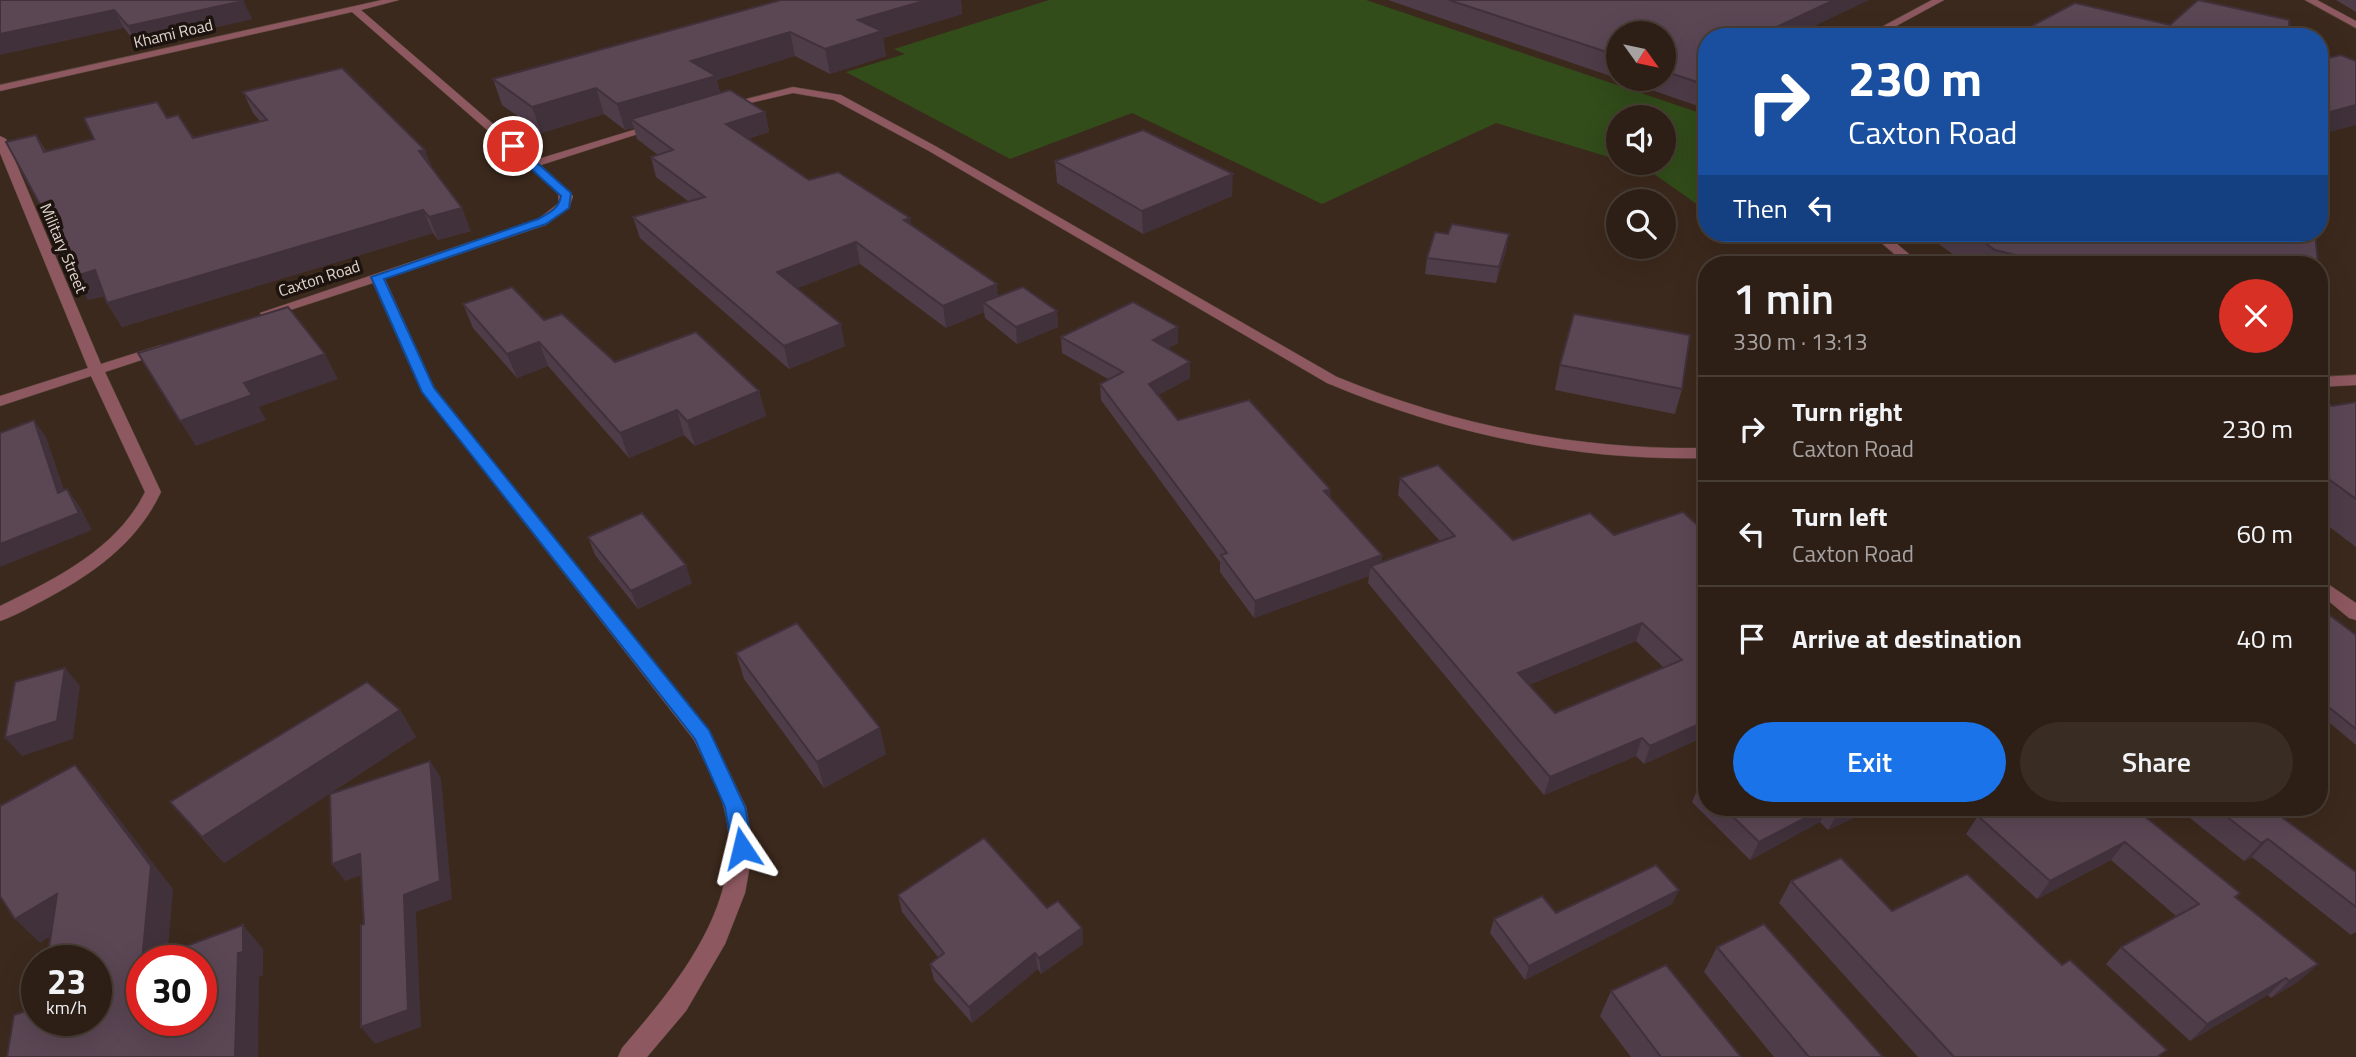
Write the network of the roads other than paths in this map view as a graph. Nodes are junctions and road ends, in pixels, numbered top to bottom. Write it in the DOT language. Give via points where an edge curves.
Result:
graph roads {
  1 [pos="394,0"];
  2 [pos="1939,0"];
  3 [pos="2311,0"];
  4 [pos="354,9"];
  5 [pos="2356,25"];
  6 [pos="1885,28"];
  7 [pos="0,88"];
  8 [pos="705,112"];
  9 [pos="665,124"];
  10 [pos="0,139"];
  11 [pos="533,164"];
  12 [pos="1887,242"];
  13 [pos="1904,256"];
  14 [pos="377,277"];
  15 [pos="250,319"];
  16 [pos="173,344"];
  17 [pos="96,370"];
  18 [pos="2356,380"];
  19 [pos="2328,382"];
  20 [pos="0,401"];
  21 [pos="1698,453"];
  22 [pos="2328,591"];
  23 [pos="2356,613"];
  24 [pos="0,614"];
  25 [pos="631,1057"];
  1 -- 4 [label="street, Khami Road"];
  2 -- 6 [label="street"];
  3 -- 5 [label="street"];
  4 -- 7 [label="street, Khami Road"];
  4 -- 11 [label="street, Caxton Road"];
  8 -- 21 [label="street" via="776,91 808,90 837,97 1332,380 1379,400 1546,443"];
  9 -- 11 [label="street"];
  10 -- 17 [label="street, Military Street"];
  11 -- 14 [label="street, Caxton Road" via="567,196 557,214"];
  12 -- 13 [label="street"];
  14 -- 15 [label="street, Caxton Road"];
  14 -- 25 [label="street" via="427,389 702,736 735,807 742,848 733,893 713,944 677,1003"];
  16 -- 17 [label="street"];
  17 -- 20 [label="street"];
  17 -- 24 [label="street, Military Street" via="153,492 149,505 115,544 41,594"];
  18 -- 19 [label="street"];
  22 -- 23 [label="street"];
}
